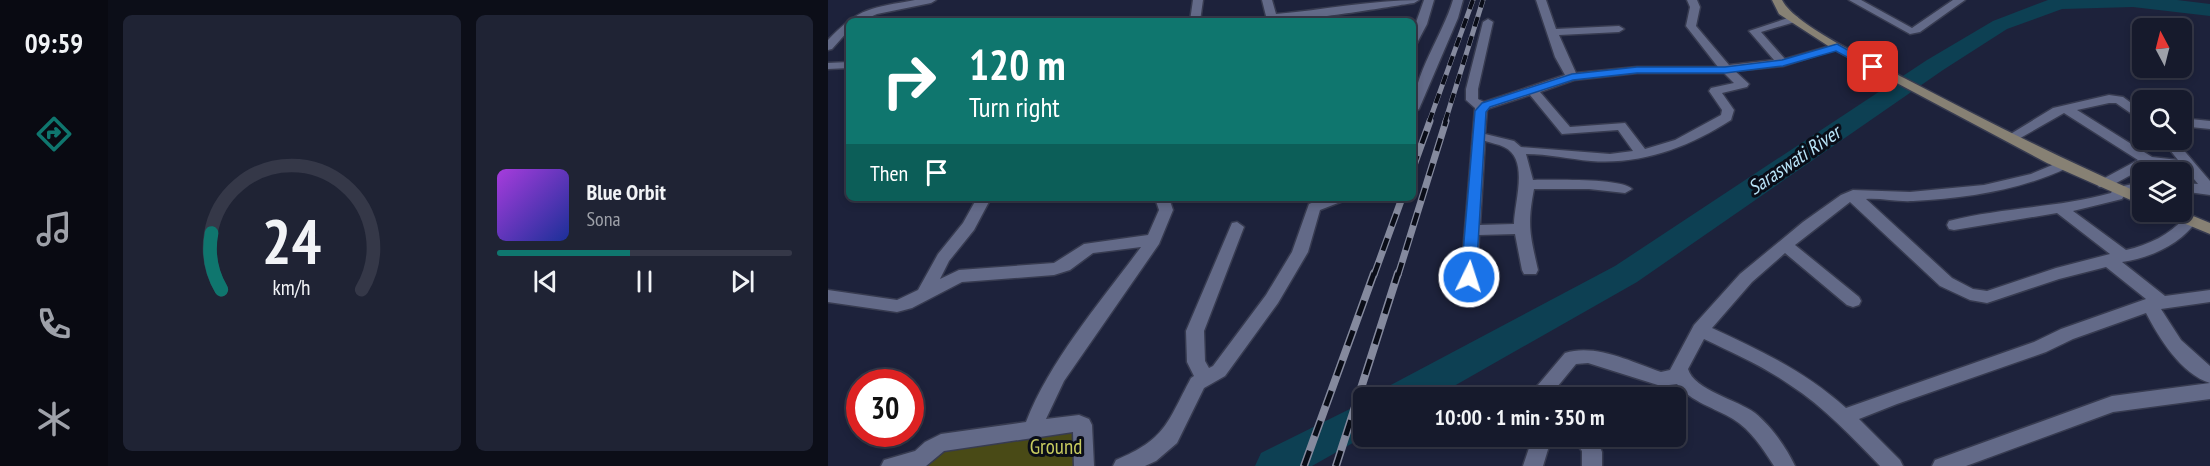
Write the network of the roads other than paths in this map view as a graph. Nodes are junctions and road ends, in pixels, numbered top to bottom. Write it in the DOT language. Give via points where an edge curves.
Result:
graph roads {
  1 [pos="931,0"];
  2 [pos="1198,0"];
  3 [pos="1267,0"];
  4 [pos="1414,0"];
  5 [pos="1429,0"];
  6 [pos="1458,0"];
  7 [pos="1541,0"];
  8 [pos="1692,0"];
  9 [pos="1777,0"];
  10 [pos="1854,0"];
  11 [pos="1960,0"];
  12 [pos="859,18"];
  13 [pos="1196,18"];
  14 [pos="1794,20"];
  15 [pos="1488,22"];
  16 [pos="846,27"];
  17 [pos="1619,29"];
  18 [pos="1554,32"];
  19 [pos="1416,35"];
  20 [pos="828,47"];
  21 [pos="1837,47"];
  22 [pos="1783,63"];
  23 [pos="846,65"];
  24 [pos="828,66"];
  25 [pos="1727,69"];
  26 [pos="1572,77"];
  27 [pos="1531,89"];
  28 [pos="1416,102"];
  29 [pos="1482,107"];
  30 [pos="2065,108"];
  31 [pos="2132,110"];
  32 [pos="2192,123"];
  33 [pos="2210,125"];
  34 [pos="1479,136"];
  35 [pos="2010,138"];
  36 [pos="2178,150"];
  37 [pos="1518,151"];
  38 [pos="1641,153"];
  39 [pos="2149,161"];
  40 [pos="2158,162"];
  41 [pos="2188,162"];
  42 [pos="2062,165"];
  43 [pos="2192,166"];
  44 [pos="1527,184"];
  45 [pos="2104,184"];
  46 [pos="2132,188"];
  47 [pos="2192,188"];
  48 [pos="1625,189"];
  49 [pos="2119,190"];
  50 [pos="1853,195"];
  51 [pos="2132,196"];
  52 [pos="982,201"];
  53 [pos="1163,201"];
  54 [pos="1330,201"];
  55 [pos="2059,208"];
  56 [pos="2192,221"];
  57 [pos="2188,222"];
  58 [pos="1954,225"];
  59 [pos="1237,227"];
  60 [pos="1521,229"];
  61 [pos="2210,229"];
  62 [pos="1472,230"];
  63 [pos="1154,240"];
  64 [pos="1785,245"];
  65 [pos="2117,259"];
  66 [pos="1530,270"];
  67 [pos="1469,277"];
  68 [pos="925,293"];
  69 [pos="828,296"];
  70 [pos="2210,296"];
  71 [pos="1854,301"];
  72 [pos="2155,303"];
  73 [pos="1700,330"];
  74 [pos="1679,374"];
  75 [pos="2210,376"];
  76 [pos="1205,378"];
  77 [pos="1545,387"];
  78 [pos="2210,391"];
  79 [pos="1844,417"];
  80 [pos="1033,429"];
  81 [pos="1539,447"];
  82 [pos="1592,447"];
  83 [pos="891,466"];
  84 [pos="1084,466"];
  85 [pos="1123,466"];
  86 [pos="1533,466"];
  87 [pos="1592,466"];
  88 [pos="1785,466"];
  89 [pos="1893,466"];
  90 [pos="1942,466"];
  1 -- 12 [label="street" via="874,11"];
  2 -- 13 [label="street"];
  3 -- 4 [label="street" via="1272,16 1326,13"];
  5 -- 19 [label="street"];
  6 -- 28 [label="street"];
  7 -- 18 [label="street"];
  8 -- 25 [label="street" via="1695,7 1691,26"];
  9 -- 14 [label="main road"];
  10 -- 11 [label="street" via="1910,31"];
  14 -- 21 [label="main road"];
  14 -- 22 [label="street" via="1754,31"];
  15 -- 29 [label="street" via="1472,89 1472,100"];
  16 -- 20 [label="street"];
  17 -- 18 [label="street"];
  18 -- 26 [label="street"];
  21 -- 22 [label="street"];
  21 -- 35 [label="main road"];
  22 -- 25 [label="street"];
  23 -- 24 [label="street"];
  25 -- 26 [label="street" via="1637,70"];
  25 -- 38 [label="street" via="1743,84 1715,91 1728,110 1727,117 1691,139"];
  26 -- 27 [label="street"];
  27 -- 29 [label="street"];
  27 -- 38 [label="street" via="1566,130 1621,126"];
  29 -- 34 [label="street"];
  30 -- 31 [label="street" via="2115,99"];
  30 -- 35 [label="street"];
  30 -- 39 [label="street"];
  32 -- 33 [label="street"];
  34 -- 37 [label="street" via="1509,144"];
  34 -- 62 [label="street"];
  35 -- 42 [label="main road"];
  36 -- 41 [label="street"];
  37 -- 38 [label="street" via="1614,158"];
  37 -- 44 [label="street"];
  39 -- 40 [label="street"];
  39 -- 45 [label="street"];
  42 -- 45 [label="main road"];
  42 -- 50 [label="street" via="2036,177 1984,190 1910,197"];
  43 -- 47 [label="street" via="2210,190"];
  44 -- 48 [label="street"];
  44 -- 60 [label="street"];
  45 -- 49 [label="main road"];
  46 -- 49 [label="street"];
  49 -- 51 [label="main road"];
  49 -- 55 [label="street" via="2117,196 2102,202"];
  50 -- 64 [label="street"];
  50 -- 65 [label="street" via="1929,269 1956,289 1971,294 1995,295"];
  52 -- 68 [label="street" via="969,226 943,258"];
  53 -- 63 [label="street" via="1166,210"];
  54 -- 76 [label="street" via="1314,207 1300,252 1287,276 1219,371"];
  55 -- 58 [label="street"];
  55 -- 65 [label="street"];
  56 -- 61 [label="main road"];
  57 -- 65 [label="street" via="2164,243"];
  59 -- 76 [label="street" via="1195,331 1196,362"];
  60 -- 62 [label="street"];
  60 -- 66 [label="street"];
  62 -- 67 [label="street"];
  63 -- 68 [label="street" via="1089,248 1054,269 959,276"];
  63 -- 80 [label="street" via="1058,376"];
  64 -- 71 [label="street"];
  64 -- 73 [label="street" via="1746,278"];
  65 -- 72 [label="street"];
  68 -- 69 [label="street" via="897,306"];
  70 -- 72 [label="street"];
  72 -- 75 [label="street" via="2166,336"];
  72 -- 79 [label="street"];
  73 -- 74 [label="street"];
  73 -- 79 [label="street" via="1777,368"];
  74 -- 77 [label="street" via="1661,379 1588,356 1576,356"];
  74 -- 88 [label="street" via="1698,391 1748,419"];
  76 -- 85 [label="street" via="1195,386 1170,437 1149,455"];
  78 -- 90 [label="street" via="2112,404"];
  79 -- 89 [label="street"];
  80 -- 83 [label="street" via="941,443 921,459"];
  80 -- 84 [label="street" via="1082,425"];
  81 -- 86 [label="street"];
  82 -- 87 [label="street"];
}
